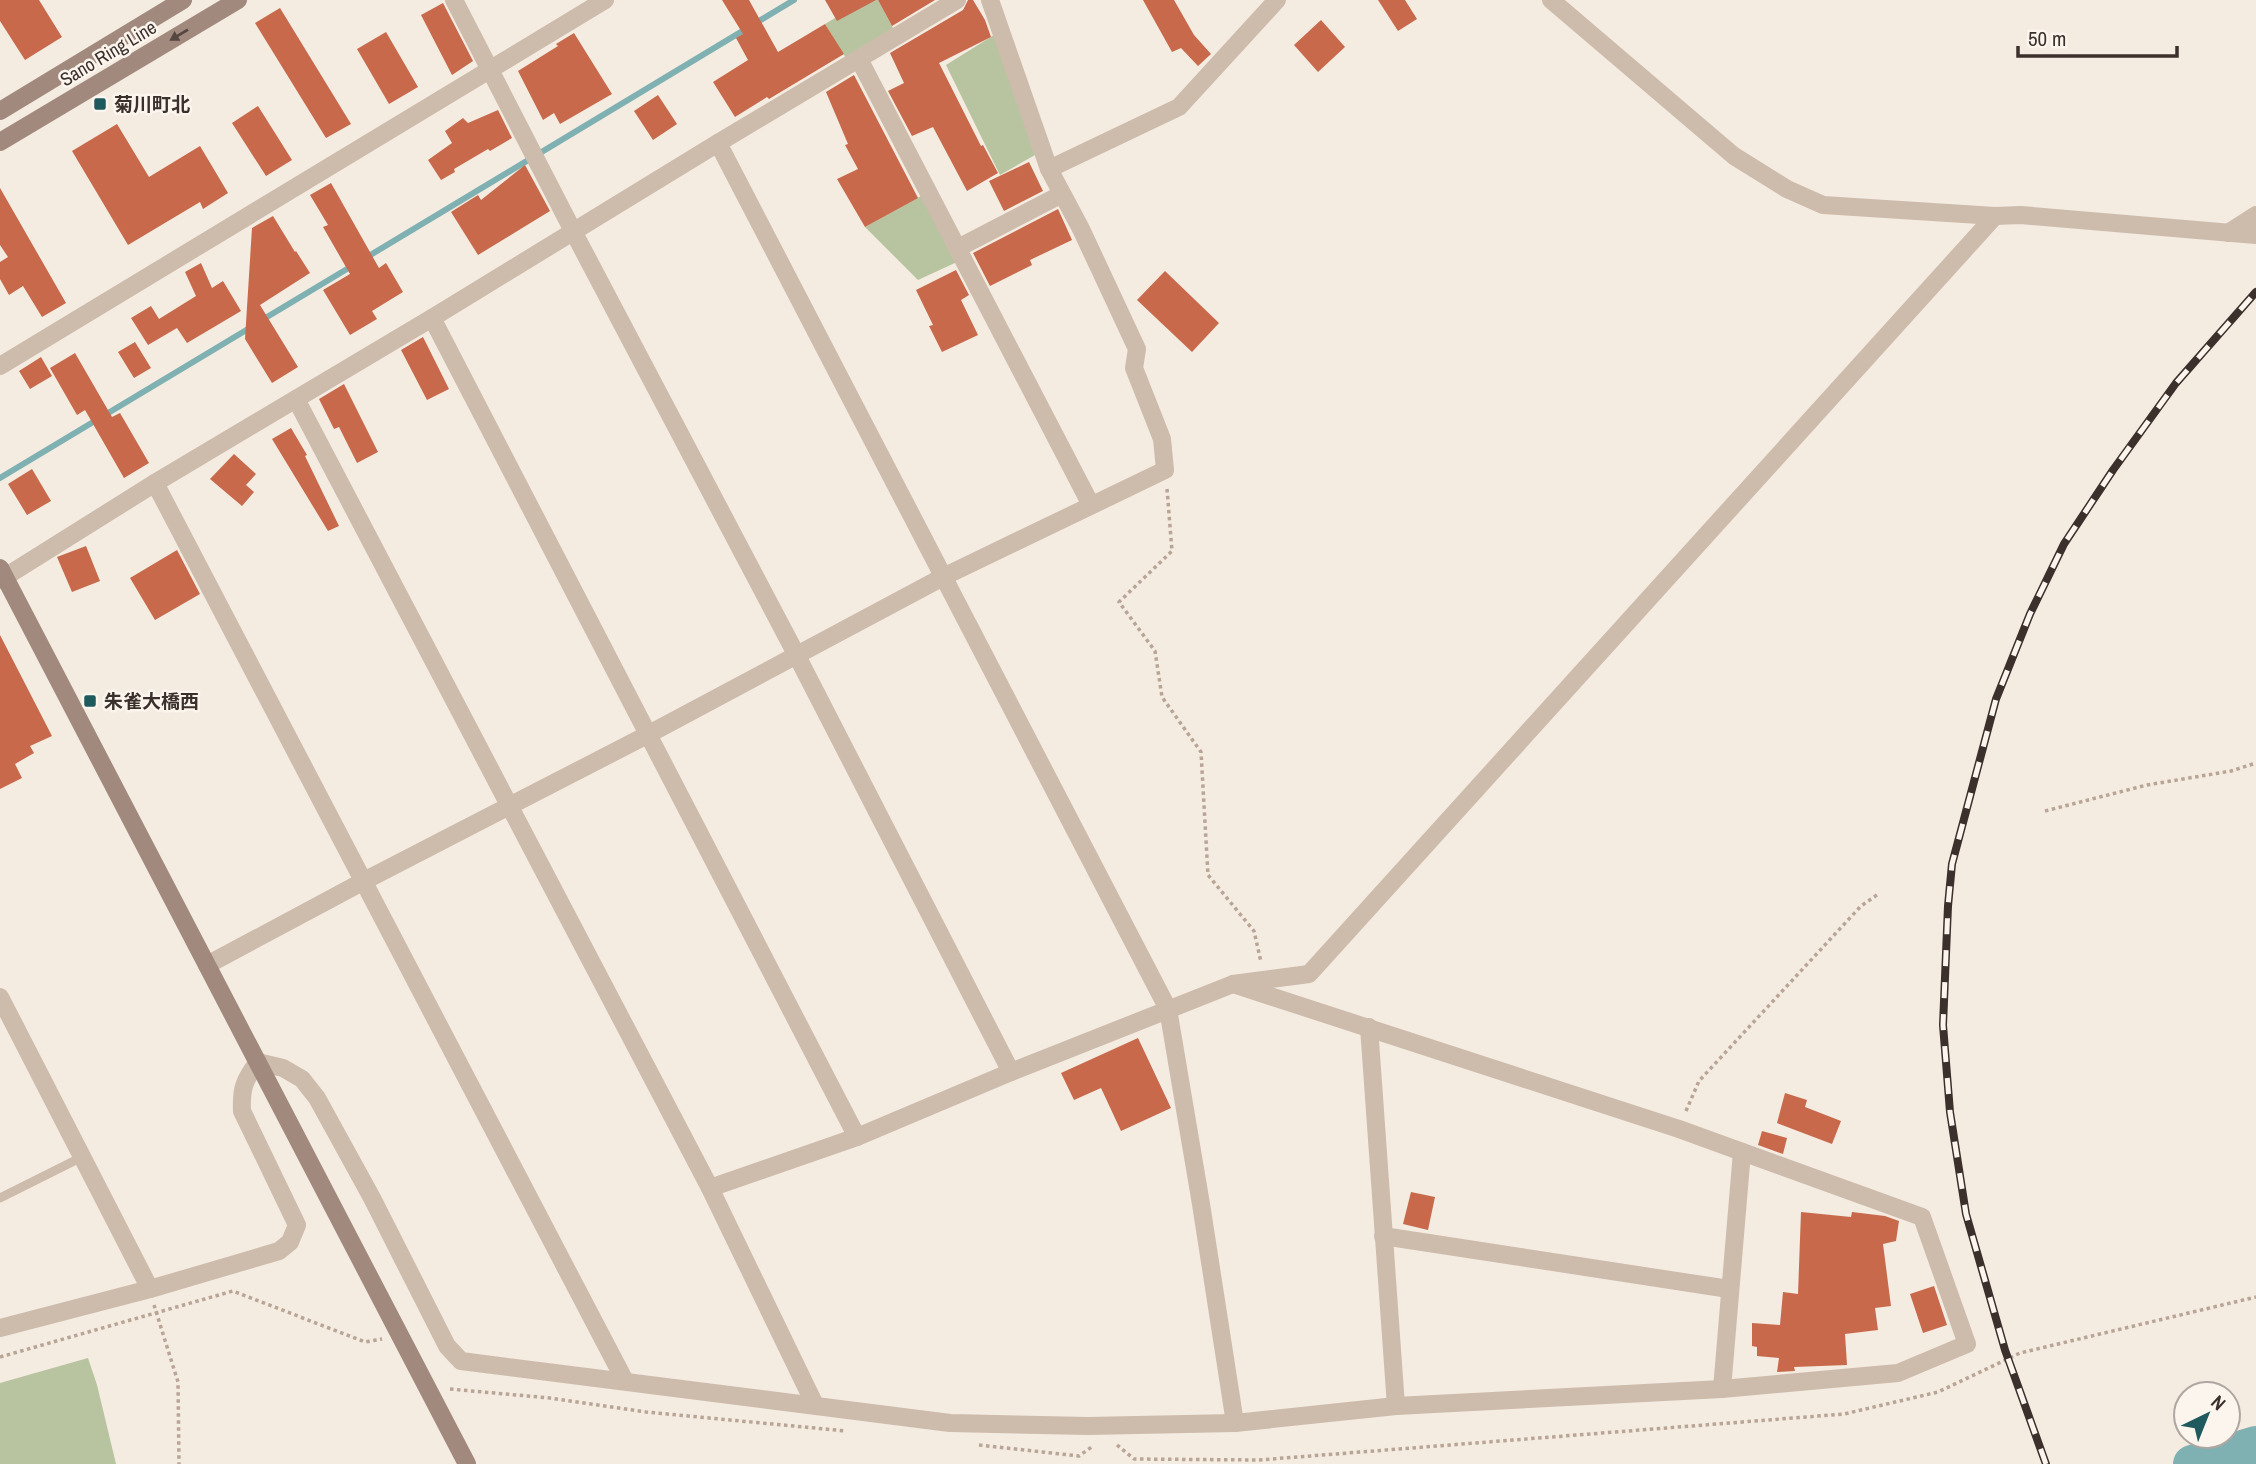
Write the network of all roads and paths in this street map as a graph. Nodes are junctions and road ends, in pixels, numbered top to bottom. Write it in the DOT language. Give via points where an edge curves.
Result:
graph roads {
  1 [pos="183,0"];
  2 [pos="238,0"];
  3 [pos="454,0"];
  4 [pos="605,0"];
  5 [pos="957,0"];
  6 [pos="990,0"];
  7 [pos="1277,0"];
  8 [pos="1554,1"];
  9 [pos="859,59"];
  10 [pos="490,70"];
  11 [pos="0,111"];
  12 [pos="0,142"];
  13 [pos="718,143"];
  14 [pos="1049,169"];
  15 [pos="1062,194"];
  16 [pos="2256,215"];
  17 [pos="1995,216"];
  18 [pos="573,231"];
  19 [pos="2228,233"];
  20 [pos="2256,235"];
  21 [pos="958,248"];
  22 [pos="432,318"];
  23 [pos="0,366"];
  24 [pos="296,399"];
  25 [pos="1166,470"];
  26 [pos="155,483"];
  27 [pos="1091,505"];
  28 [pos="2,575"];
  29 [pos="943,577"];
  30 [pos="796,654"];
  31 [pos="649,734"];
  32 [pos="2256,763"];
  33 [pos="509,807"];
  34 [pos="2045,811"];
  35 [pos="364,881"];
  36 [pos="1877,895"];
  37 [pos="207,965"];
  38 [pos="1265,980"];
  39 [pos="1233,984"];
  40 [pos="0,997"];
  41 [pos="1168,1009"];
  42 [pos="1369,1027"];
  43 [pos="258,1062"];
  44 [pos="1011,1072"];
  45 [pos="1679,1129"];
  46 [pos="857,1137"];
  47 [pos="1742,1152"];
  48 [pos="82,1157"];
  49 [pos="710,1188"];
  50 [pos="0,1198"];
  51 [pos="1383,1236"];
  52 [pos="150,1289"];
  53 [pos="1729,1289"];
  54 [pos="2256,1297"];
  55 [pos="156,1312"];
  56 [pos="0,1328"];
  57 [pos="383,1338"];
  58 [pos="2020,1353"];
  59 [pos="0,1357"];
  60 [pos="625,1381"];
  61 [pos="1722,1389"];
  62 [pos="815,1405"];
  63 [pos="1396,1406"];
  64 [pos="1235,1423"];
  65 [pos="179,1464"];
  66 [pos="467,1464"];
  1 -- 11 [label="street, Sano Ring Line"];
  2 -- 12 [label="street, Sano Ring Line, one-way"];
  3 -- 10 [label="street"];
  4 -- 10 [label="street"];
  5 -- 9 [label="street"];
  6 -- 14 [label="street"];
  7 -- 14 [label="street" via="1179,107"];
  8 -- 17 [label="street" via="1734,156 1787,189 1823,205"];
  9 -- 13 [label="street"];
  9 -- 21 [label="street"];
  10 -- 18 [label="street"];
  10 -- 23 [label="street"];
  13 -- 18 [label="street"];
  13 -- 29 [label="street"];
  14 -- 15 [label="street"];
  15 -- 21 [label="street"];
  15 -- 25 [label="street" via="1137,349 1134,368 1162,439"];
  16 -- 19 [label="street"];
  17 -- 19 [label="street"];
  17 -- 38 [label="street" via="1309,974"];
  18 -- 22 [label="street"];
  18 -- 30 [label="street"];
  19 -- 20 [label="street"];
  21 -- 27 [label="street"];
  22 -- 24 [label="street"];
  22 -- 31 [label="street"];
  24 -- 26 [label="street"];
  24 -- 33 [label="street"];
  25 -- 27 [label="street"];
  25 -- 38 [label="path" via="1172,551 1119,602 1155,651 1162,697 1201,751 1208,875 1254,931"];
  26 -- 28 [label="street"];
  26 -- 35 [label="street"];
  27 -- 29 [label="street"];
  28 -- 37 [label="street"];
  29 -- 30 [label="street"];
  29 -- 41 [label="street"];
  30 -- 31 [label="street"];
  30 -- 44 [label="street"];
  31 -- 33 [label="street"];
  31 -- 46 [label="street"];
  32 -- 34 [label="path"];
  33 -- 35 [label="street"];
  33 -- 49 [label="street"];
  35 -- 37 [label="street"];
  35 -- 60 [label="street"];
  36 -- 45 [label="path" via="1861,906 1699,1082"];
  37 -- 43 [label="street"];
  38 -- 39 [label="street"];
  39 -- 41 [label="street"];
  39 -- 42 [label="street"];
  40 -- 48 [label="street"];
  41 -- 44 [label="street"];
  41 -- 64 [label="street"];
  42 -- 45 [label="street"];
  42 -- 51 [label="street"];
  43 -- 52 [label="street" via="241,1091 242,1111 297,1225 290,1242 279,1251"];
  43 -- 60 [label="street" via="302,1079 317,1098 447,1346 461,1361"];
  43 -- 66 [label="street"];
  44 -- 46 [label="street"];
  45 -- 47 [label="street"];
  46 -- 49 [label="street"];
  47 -- 53 [label="street"];
  47 -- 61 [label="street" via="1922,1217 1967,1344 1898,1373"];
  48 -- 50 [label="lane"];
  48 -- 52 [label="street"];
  49 -- 62 [label="street"];
  51 -- 53 [label="street"];
  51 -- 63 [label="street"];
  52 -- 55 [label="path"];
  52 -- 56 [label="street"];
  53 -- 61 [label="street"];
  54 -- 58 [label="path"];
  55 -- 57 [label="path" via="233,1291 365,1342"];
  55 -- 59 [label="path"];
  55 -- 65 [label="path" via="178,1381"];
  60 -- 62 [label="street"];
  61 -- 63 [label="street"];
  62 -- 64 [label="street" via="950,1423"];
  63 -- 64 [label="street"];
}
